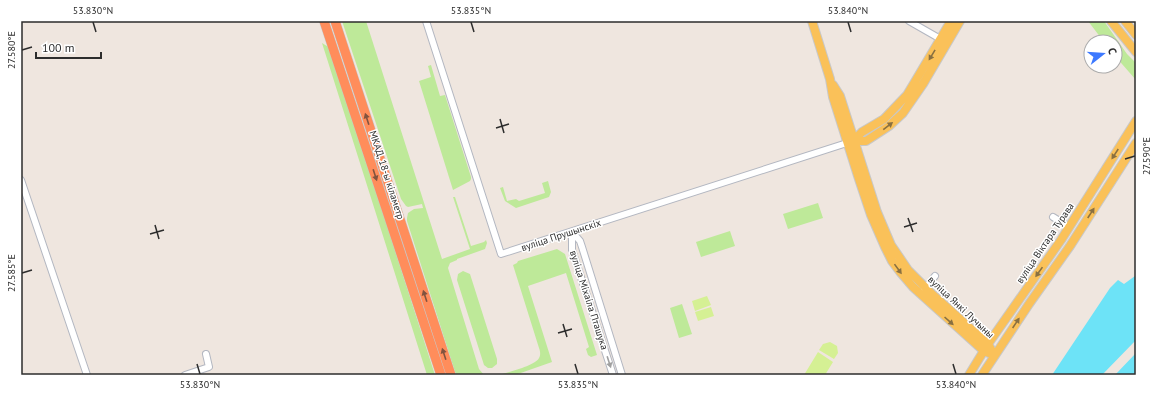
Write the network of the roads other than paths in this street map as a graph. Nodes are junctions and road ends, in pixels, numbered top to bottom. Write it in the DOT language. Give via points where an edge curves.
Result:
graph roads {
  1 [pos="324,21"];
  2 [pos="336,21"];
  3 [pos="426,21"];
  4 [pos="812,21"];
  5 [pos="909,21"];
  6 [pos="951,21"];
  7 [pos="960,21"];
  8 [pos="1111,21"];
  9 [pos="1125,21"];
  10 [pos="1136,35"];
  11 [pos="944,41"];
  12 [pos="1136,52"];
  13 [pos="1136,121"];
  14 [pos="850,142"];
  15 [pos="1136,142"];
  16 [pos="21,180"];
  17 [pos="1053,217"];
  18 [pos="1068,227"];
  19 [pos="572,232"];
  20 [pos="935,276"];
  21 [pos="923,291"];
  22 [pos="433,335"];
  23 [pos="986,348"];
  24 [pos="206,354"];
  25 [pos="994,355"];
  26 [pos="87,375"];
  27 [pos="185,375"];
  28 [pos="441,375"];
  29 [pos="451,375"];
  30 [pos="614,375"];
  31 [pos="622,375"];
  32 [pos="969,375"];
  33 [pos="982,375"];
  1 -- 22 [label="highway, МКАД, 18-ы кіламетр, one-way"];
  22 -- 2 [label="highway, МКАД, 18-ы кіламетр, one-way"];
  3 -- 19 [label="street, вуліца Прушынскіх" via="501,254"];
  4 -- 14 [label="main road, вуліца Янкі Лучыны"];
  5 -- 11 [label="street"];
  6 -- 11 [label="main road"];
  7 -- 11 [label="main road"];
  8 -- 12 [label="main road"];
  9 -- 10 [label="main road"];
  11 -- 14 [label="main road" via="907,95 884,118"];
  13 -- 18 [label="main road, вуліца Віктара Турава, one-way"];
  14 -- 19 [label="street, вуліца Прушынскіх"];
  14 -- 21 [label="main road, вуліца Янкі Лучыны" via="891,245"];
  25 -- 15 [label="main road, one-way" via="1070,246"];
  16 -- 26 [label="street"];
  17 -- 18 [label="street"];
  18 -- 23 [label="main road, вуліца Віктара Турава, one-way"];
  19 -- 30 [label="street, вуліца Міхаіла Пташука, one-way" via="572,250"];
  19 -- 31 [label="street, вуліца Міхаіла Пташука" via="580,241"];
  20 -- 21 [label="street"];
  21 -- 23 [label="main road, вуліца Янкі Лучыны"];
  22 -- 28 [label="highway"];
  29 -- 22 [label="highway, one-way"];
  23 -- 25 [label="main road, вуліца Янкі Лучыны"];
  23 -- 32 [label="main road, вуліца Віктара Турава"];
  24 -- 27 [label="street" via="209,367"];
  25 -- 33 [label="main road"];
}
